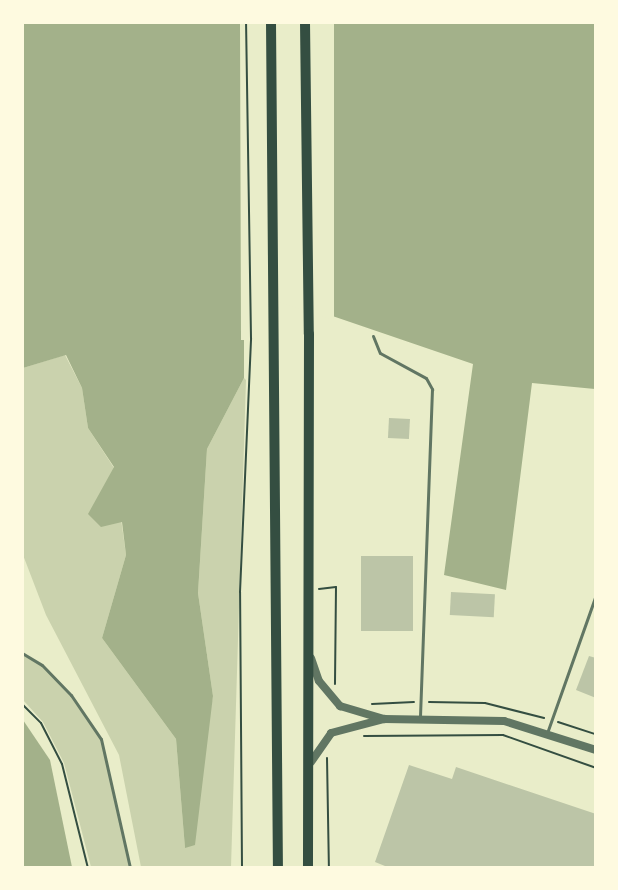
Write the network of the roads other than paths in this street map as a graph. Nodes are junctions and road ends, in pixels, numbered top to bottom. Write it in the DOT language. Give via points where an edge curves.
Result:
graph roads {
  1 [pos="271,22"];
  2 [pos="305,22"];
  3 [pos="373,336"];
  4 [pos="596,595"];
  5 [pos="306,643"];
  6 [pos="22,653"];
  7 [pos="420,718"];
  8 [pos="384,719"];
  9 [pos="547,733"];
  10 [pos="596,750"];
  11 [pos="308,772"];
  12 [pos="130,867"];
  13 [pos="278,867"];
  14 [pos="308,867"];
  1 -- 13 [label="highway"];
  2 -- 5 [label="highway" via="309,334"];
  3 -- 7 [label="lane" via="380,353 426,378 432,389"];
  4 -- 9 [label="lane"];
  5 -- 8 [label="street" via="319,681 340,706"];
  5 -- 11 [label="highway"];
  6 -- 12 [label="lane" via="42,665 71,695 101,739"];
  7 -- 8 [label="street"];
  7 -- 9 [label="street" via="504,721"];
  8 -- 11 [label="street" via="331,733 316,751"];
  9 -- 10 [label="street"];
  11 -- 14 [label="highway"];
}
